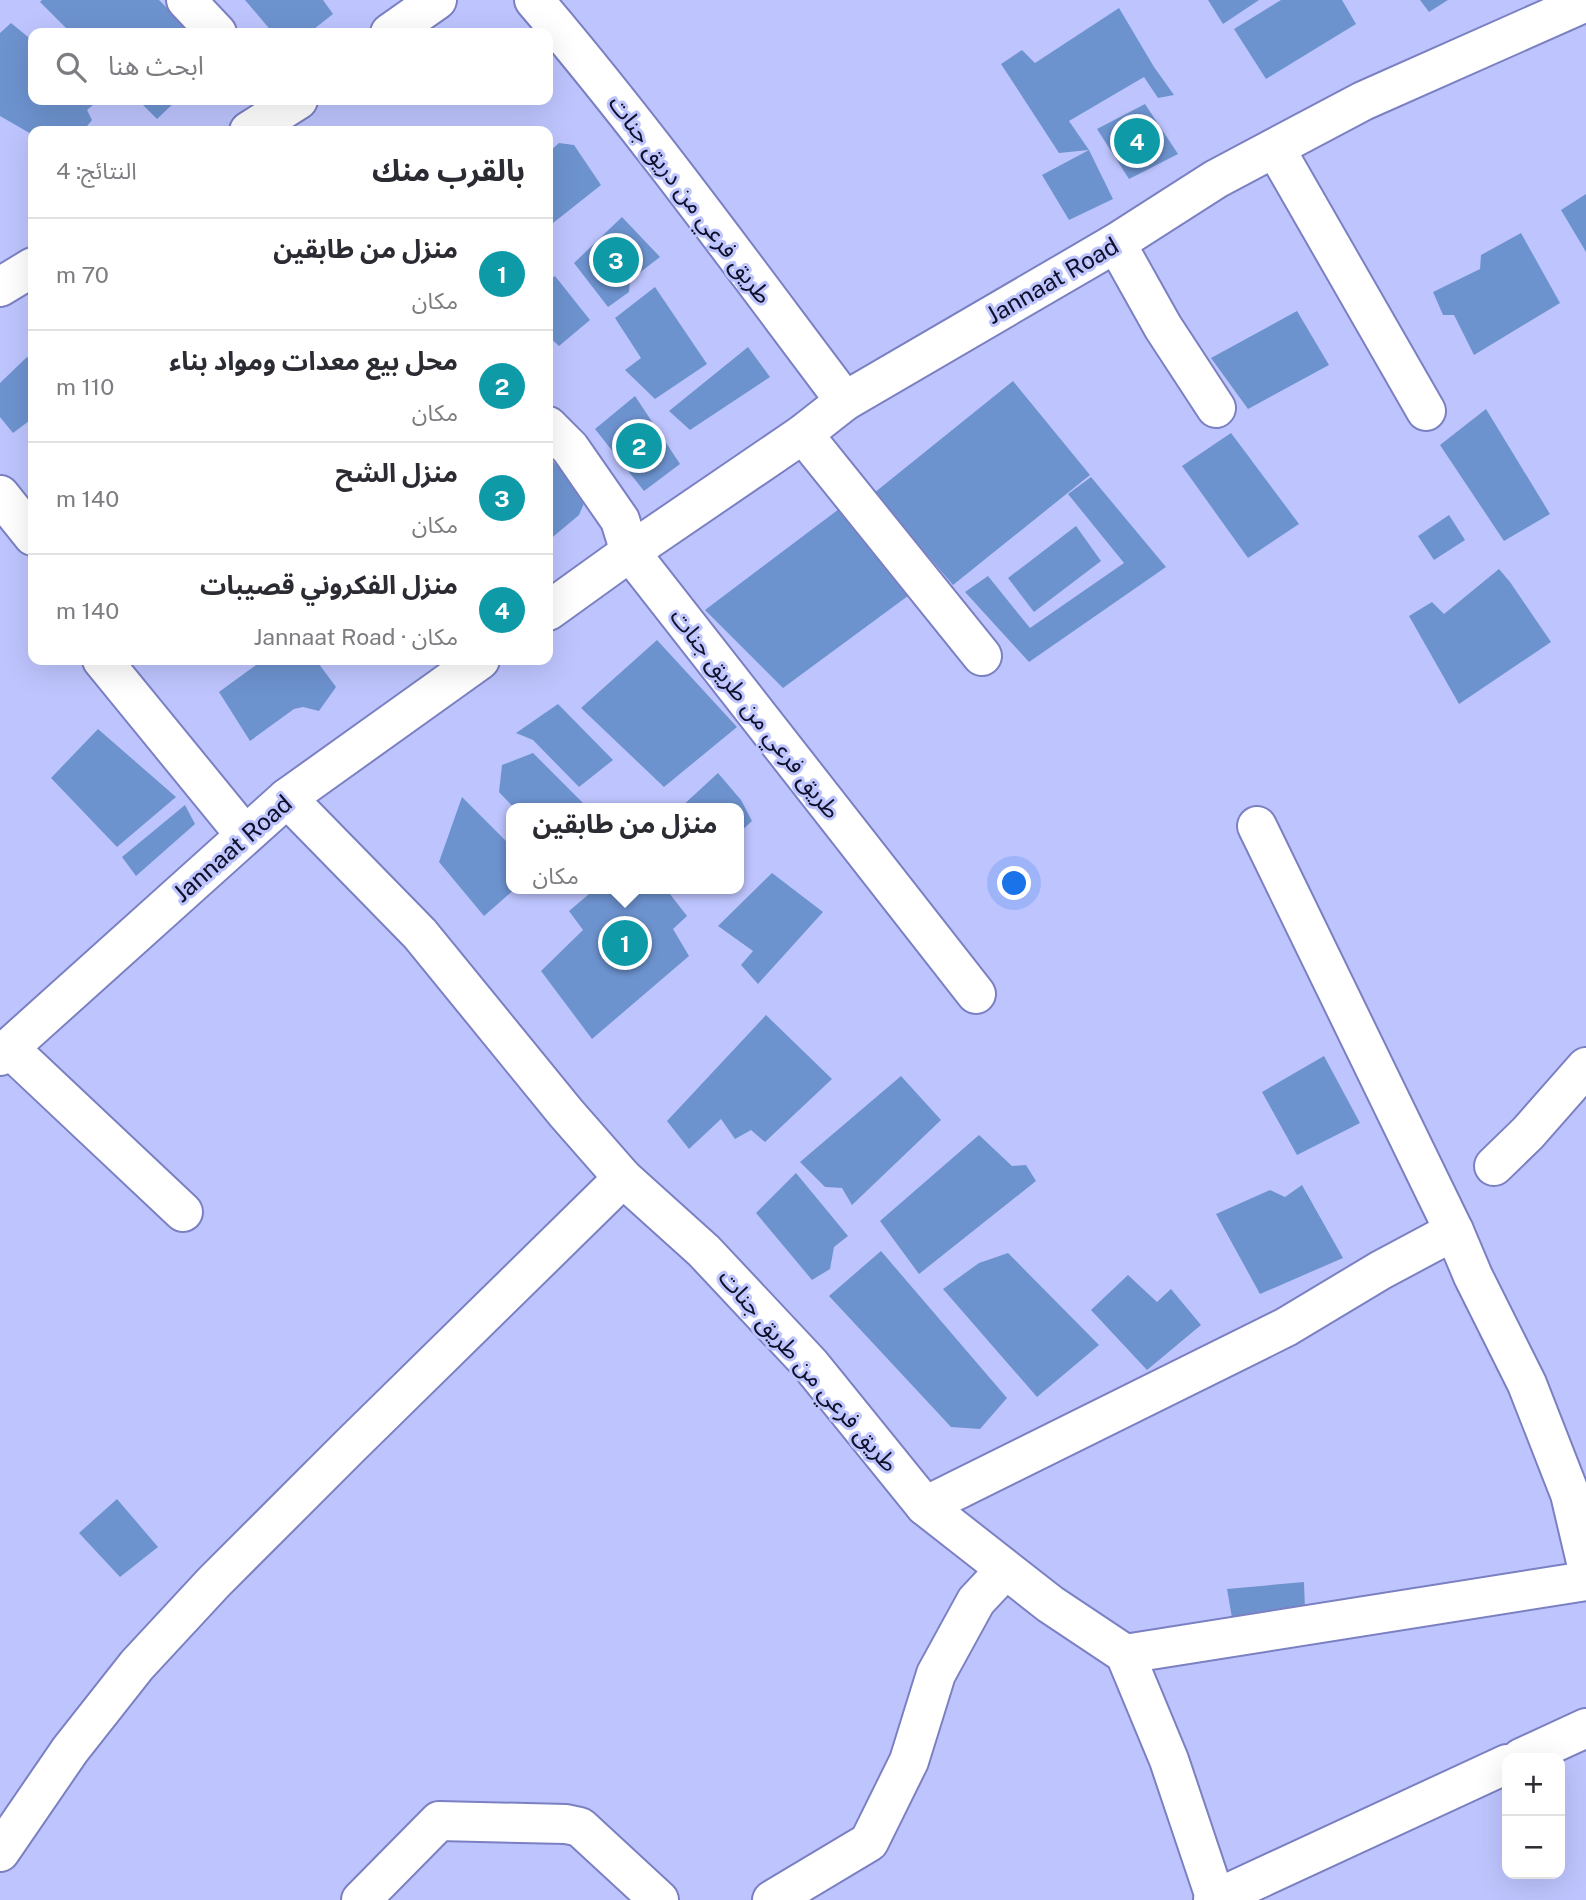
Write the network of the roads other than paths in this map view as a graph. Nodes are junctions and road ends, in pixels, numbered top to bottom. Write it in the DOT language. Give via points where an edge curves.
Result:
graph roads {
  1 [pos="186,0"];
  2 [pos="437,0"];
  3 [pos="534,0"];
  4 [pos="1570,5"];
  5 [pos="212,28"];
  6 [pos="397,28"];
  7 [pos="291,110"];
  8 [pos="259,126"];
  9 [pos="1275,148"];
  10 [pos="1116,243"];
  11 [pos="28,270"];
  12 [pos="0,287"];
  13 [pos="845,401"];
  14 [pos="1216,408"];
  15 [pos="1426,411"];
  16 [pos="553,431"];
  17 [pos="803,434"];
  18 [pos="0,495"];
  19 [pos="28,530"];
  20 [pos="630,552"];
  21 [pos="553,607"];
  22 [pos="982,656"];
  23 [pos="106,665"];
  24 [pos="473,665"];
  25 [pos="287,798"];
  26 [pos="1257,826"];
  27 [pos="245,835"];
  28 [pos="976,995"];
  29 [pos="4,1052"];
  30 [pos="1586,1067"];
  31 [pos="1494,1166"];
  32 [pos="623,1178"];
  33 [pos="183,1212"];
  34 [pos="1454,1231"];
  35 [pos="925,1506"];
  36 [pos="1586,1562"];
  37 [pos="1005,1570"];
  38 [pos="1586,1581"];
  39 [pos="1125,1654"];
  40 [pos="1586,1728"];
  41 [pos="1532,1753"];
  42 [pos="1502,1766"];
  43 [pos="0,1852"];
  44 [pos="1215,1899"];
  45 [pos="361,1900"];
  46 [pos="659,1900"];
  47 [pos="772,1900"];
  1 -- 5 [label="street"];
  2 -- 6 [label="street"];
  3 -- 13 [label="street, طريق فرعي من دريق جنات" via="575,47"];
  4 -- 9 [label="street, Jannaat Road" via="1363,101"];
  7 -- 8 [label="street"];
  9 -- 10 [label="street, Jannaat Road" via="1216,179"];
  9 -- 15 [label="street"];
  10 -- 13 [label="street, Jannaat Road"];
  10 -- 14 [label="street"];
  11 -- 12 [label="street"];
  13 -- 17 [label="street, Jannaat Road"];
  16 -- 20 [label="street, طريق فرعي من طريق جنات" via="620,520"];
  17 -- 20 [label="street, Jannaat Road"];
  17 -- 22 [label="street"];
  18 -- 19 [label="street"];
  20 -- 21 [label="street, Jannaat Road"];
  20 -- 28 [label="street, طريق فرعي من طريق جنات"];
  23 -- 27 [label="street"];
  24 -- 25 [label="street, Jannaat Road"];
  25 -- 27 [label="street, Jannaat Road"];
  25 -- 32 [label="street, طريق فرعي من طريق جنات" via="420,934"];
  26 -- 34 [label="street"];
  27 -- 29 [label="street, Jannaat Road"];
  29 -- 33 [label="street"];
  30 -- 31 [label="street"];
  32 -- 35 [label="street, طريق فرعي من طريق جنات" via="704,1251 810,1364"];
  32 -- 43 [label="street" via="340,1455 137,1665 69,1750"];
  34 -- 35 [label="street" via="1286,1327"];
  34 -- 36 [label="street" via="1527,1384 1570,1494"];
  35 -- 37 [label="street, طريق فرعي من طريق جنات"];
  37 -- 39 [label="street, طريق فرعي من طريق جنات"];
  37 -- 47 [label="street" via="976,1601 936,1674 909,1761 869,1842"];
  38 -- 39 [label="street"];
  39 -- 44 [label="street" via="1169,1760"];
  40 -- 41 [label="street"];
  42 -- 44 [label="street"];
  45 -- 46 [label="street" via="439,1821 580,1827"];
}
